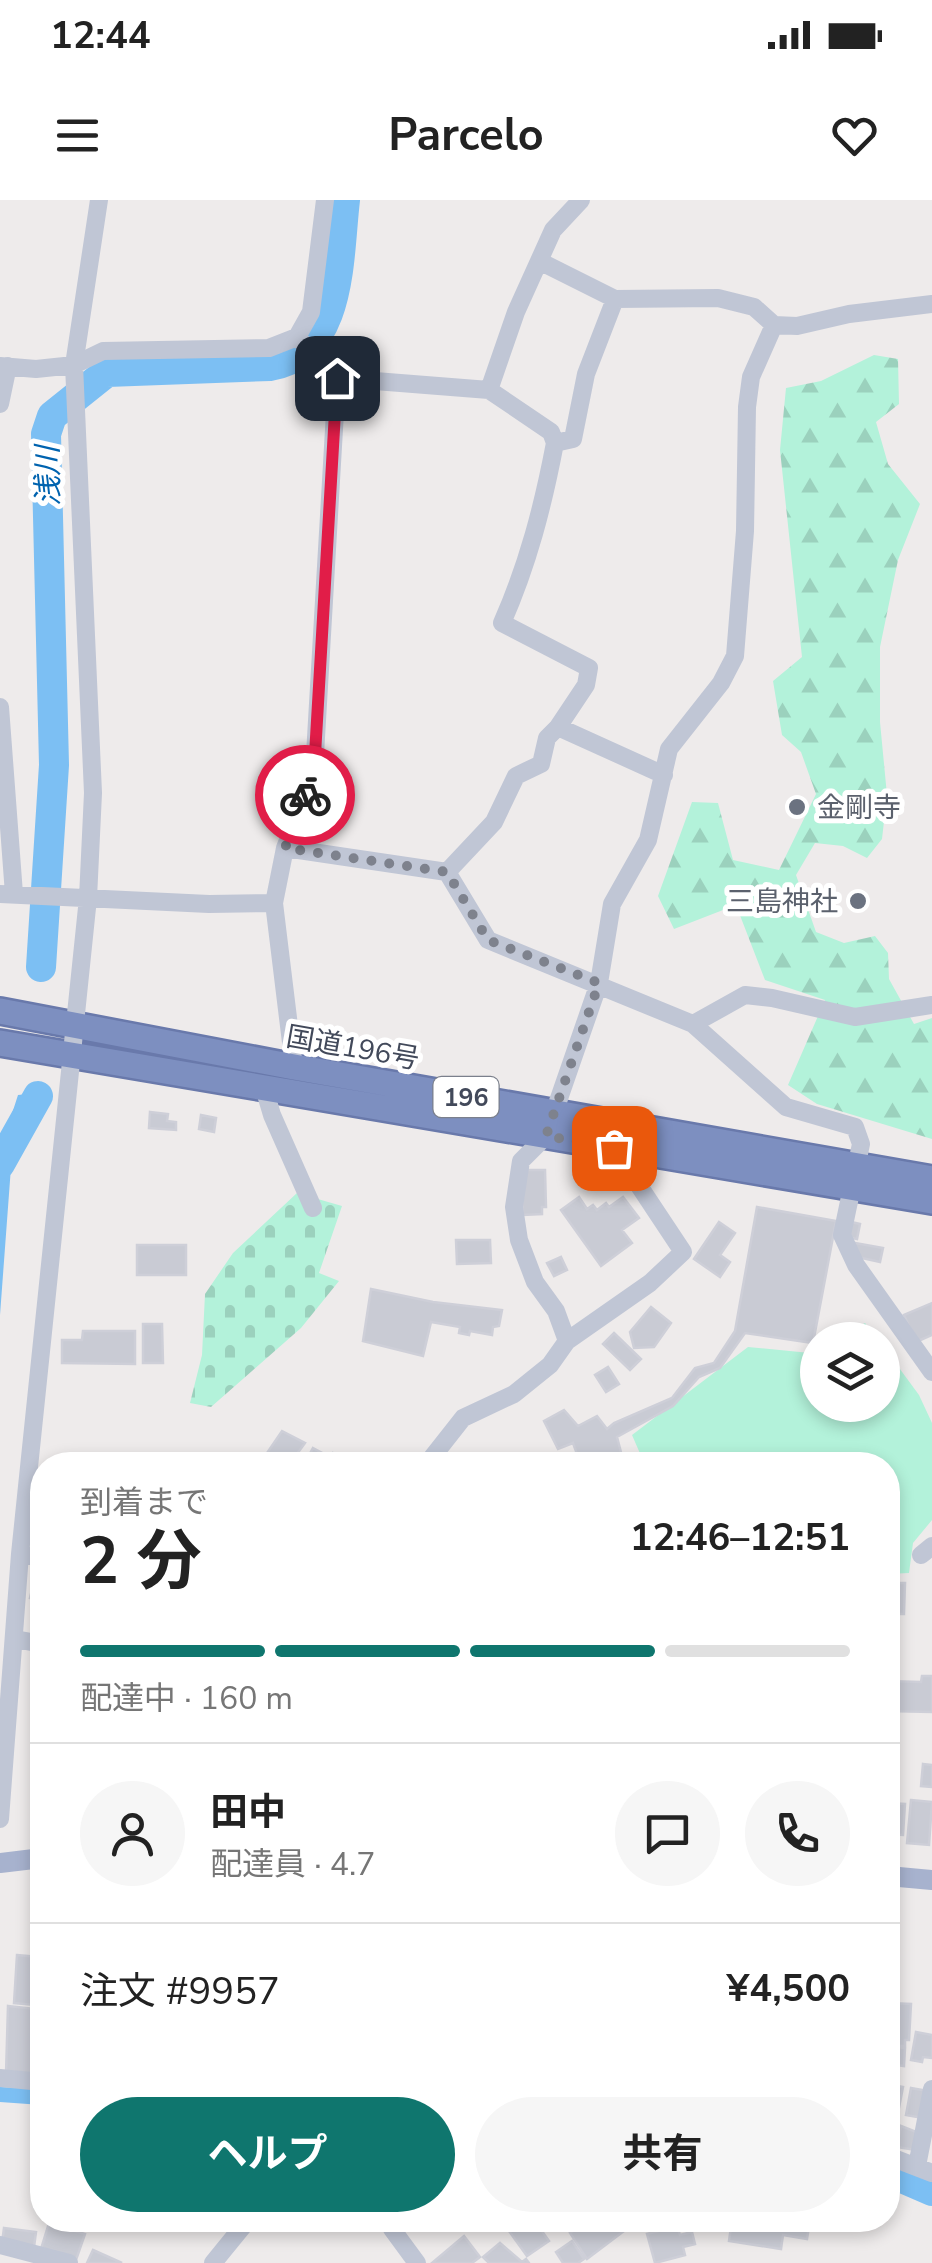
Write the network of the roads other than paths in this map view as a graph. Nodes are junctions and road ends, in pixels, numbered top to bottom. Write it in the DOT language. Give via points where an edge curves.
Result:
graph roads {
  1 [pos="99,200"];
  2 [pos="325,200"];
  3 [pos="581,200"];
  4 [pos="539,261"];
  5 [pos="615,299"];
  6 [pos="932,304"];
  7 [pos="774,326"];
  8 [pos="298,337"];
  9 [pos="3,362"];
  10 [pos="74,365"];
  11 [pos="337,378"];
  12 [pos="489,390"];
  13 [pos="0,404"];
  14 [pos="555,444"];
  15 [pos="0,708"];
  16 [pos="558,726"];
  17 [pos="664,775"];
  18 [pos="6,848"];
  19 [pos="285,848"];
  20 [pos="447,872"];
  21 [pos="7,894"];
  22 [pos="88,898"];
  23 [pos="274,903"];
  24 [pos="599,983"];
  25 [pos="932,1006"];
  26 [pos="0,1011"];
  27 [pos="76,1024"];
  28 [pos="694,1024"];
  29 [pos="0,1043"];
  30 [pos="72,1057"];
  31 [pos="294,1067"];
  32 [pos="264,1088"];
  33 [pos="550,1125"];
  34 [pos="614,1148"];
  35 [pos="854,1176"];
  36 [pos="932,1178"];
  37 [pos="932,1201"];
  38 [pos="314,1208"];
  39 [pos="567,1341"];
  40 [pos="932,1372"];
  41 [pos="31,1452"];
  42 [pos="436,1452"];
  43 [pos="30,1458"];
  44 [pos="20,1554"];
  45 [pos="30,1556"];
  46 [pos="15,1639"];
  47 [pos="30,1642"];
  48 [pos="0,1819"];
  49 [pos="30,1859"];
  50 [pos="0,1863"];
  51 [pos="900,1877"];
  52 [pos="932,1880"];
  53 [pos="0,2078"];
  54 [pos="30,2081"];
  55 [pos="932,2089"];
  56 [pos="900,2161"];
  57 [pos="924,2170"];
  58 [pos="238,2232"];
  59 [pos="395,2232"];
  60 [pos="0,2245"];
  61 [pos="69,2263"];
  62 [pos="213,2263"];
  63 [pos="417,2263"];
  1 -- 10 [label="street"];
  2 -- 8 [label="street" via="312,312"];
  3 -- 4 [label="street" via="553,230"];
  4 -- 5 [label="street"];
  4 -- 12 [label="street"];
  5 -- 7 [label="street" via="718,298 754,308"];
  5 -- 14 [label="street" via="586,374 573,439"];
  6 -- 7 [label="street"];
  7 -- 17 [label="street" via="751,376 747,407 735,656 669,749"];
  8 -- 10 [label="street" via="269,348 102,351"];
  8 -- 11 [label="street"];
  9 -- 10 [label="street"];
  9 -- 13 [label="street"];
  10 -- 22 [label="street" via="93,794"];
  11 -- 12 [label="street"];
  11 -- 19 [label="street" via="314,772"];
  12 -- 14 [label="street" via="551,432"];
  14 -- 16 [label="street" via="541,518 502,623 590,668"];
  15 -- 18 [label="street"];
  16 -- 17 [label="street"];
  16 -- 20 [label="street" via="547,738 541,764 516,776 494,822"];
  17 -- 24 [label="street" via="648,840 612,904"];
  18 -- 21 [label="street"];
  19 -- 20 [label="street"];
  19 -- 23 [label="street"];
  20 -- 24 [label="street" via="488,940"];
  21 -- 22 [label="street"];
  22 -- 23 [label="street"];
  22 -- 27 [label="street"];
  23 -- 31 [label="street"];
  24 -- 28 [label="street"];
  24 -- 33 [label="street"];
  25 -- 28 [label="street" via="855,1018 744,995"];
  26 -- 27 [label="highway, 国道196号 / 196"];
  27 -- 30 [label="street"];
  27 -- 31 [label="highway, 国道196号 / 196"];
  28 -- 35 [label="street" via="786,1106 855,1127 861,1144"];
  29 -- 30 [label="highway, 国道196号 / 196"];
  30 -- 32 [label="highway, 国道196号 / 196"];
  30 -- 41 [label="street"];
  31 -- 33 [label="highway, 国道196号 / 196"];
  32 -- 33 [label="highway, 国道196号 / 196"];
  32 -- 38 [label="street"];
  33 -- 34 [label="highway, 国道196号 / 196"];
  33 -- 35 [label="highway, 国道196号 / 196"];
  33 -- 39 [label="street" via="520,1161 514,1207 535,1282"];
  34 -- 35 [label="highway, 国道196号 / 196"];
  34 -- 39 [label="street" via="683,1252"];
  35 -- 36 [label="highway, 国道196号 / 196"];
  35 -- 37 [label="highway, 国道196号 / 196"];
  35 -- 40 [label="street" via="842,1235"];
  39 -- 42 [label="street" via="514,1394 463,1418"];
  43 -- 44 [label="street"];
  44 -- 45 [label="street"];
  44 -- 46 [label="street"];
  46 -- 47 [label="street"];
  46 -- 48 [label="street"];
  49 -- 50 [label="main road"];
  51 -- 52 [label="main road"];
  53 -- 54 [label="street"];
  55 -- 57 [label="street"];
  56 -- 57 [label="street"];
  58 -- 62 [label="street"];
  59 -- 63 [label="street"];
  60 -- 61 [label="street"];
}
